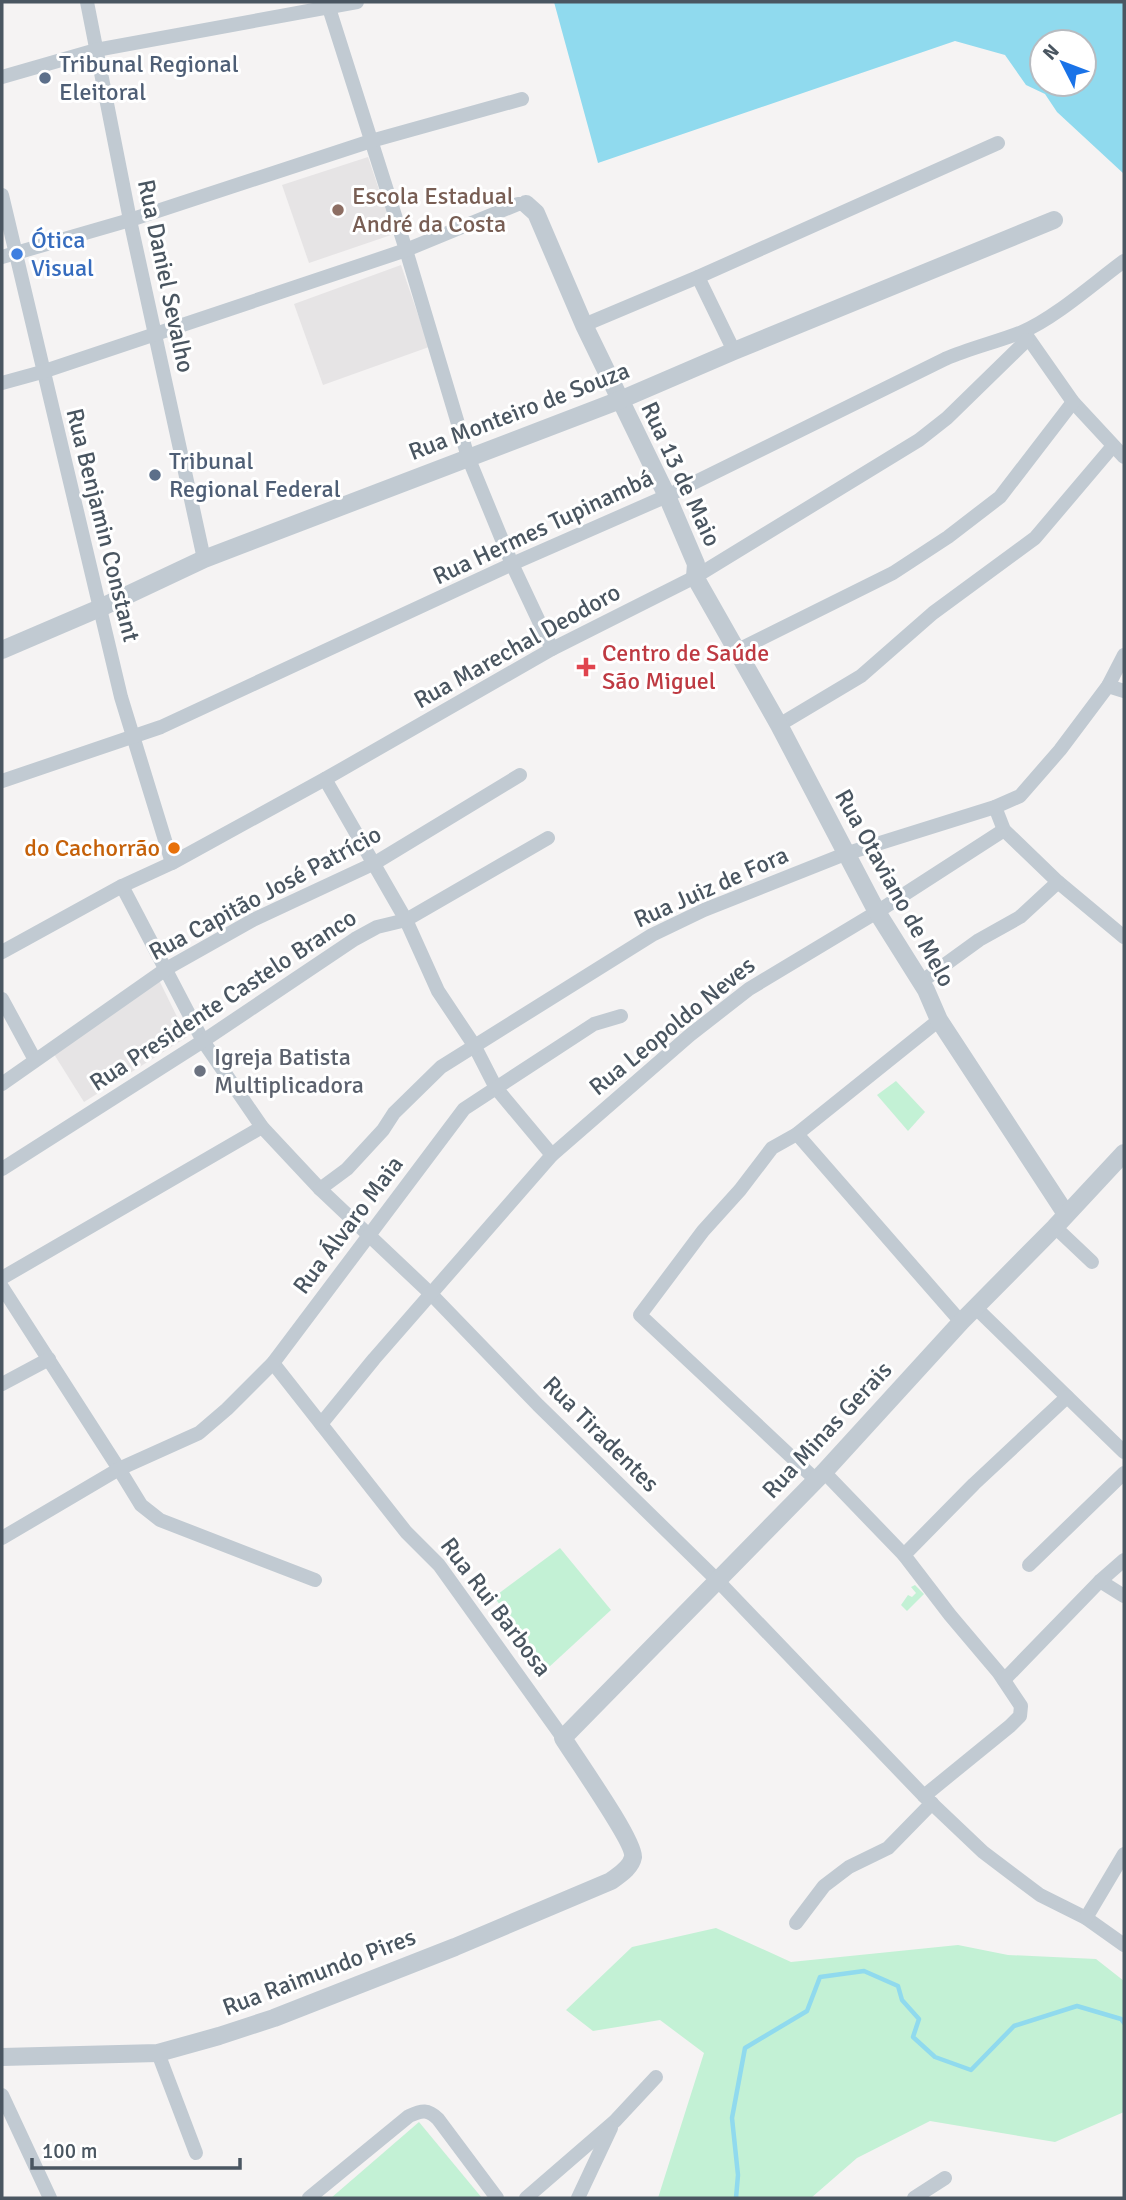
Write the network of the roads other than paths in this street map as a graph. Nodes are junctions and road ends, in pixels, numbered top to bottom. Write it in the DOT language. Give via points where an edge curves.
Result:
graph roads {
  1 [pos="87,2"];
  2 [pos="357,2"];
  3 [pos="329,8"];
  4 [pos="96,50"];
  5 [pos="2,77"];
  6 [pos="522,99"];
  7 [pos="371,141"];
  8 [pos="998,143"];
  9 [pos="2,195"];
  10 [pos="526,204"];
  11 [pos="130,220"];
  12 [pos="1054,220"];
  13 [pos="406,250"];
  14 [pos="8,256"];
  15 [pos="1124,261"];
  16 [pos="698,277"];
  17 [pos="584,325"];
  18 [pos="155,333"];
  19 [pos="1025,335"];
  20 [pos="734,351"];
  21 [pos="42,372"];
  22 [pos="2,383"];
  23 [pos="620,400"];
  24 [pos="1073,402"];
  25 [pos="1113,446"];
  26 [pos="468,457"];
  27 [pos="1124,457"];
  28 [pos="667,496"];
  29 [pos="204,559"];
  30 [pos="512,564"];
  31 [pos="695,577"];
  32 [pos="100,608"];
  33 [pos="552,649"];
  34 [pos="2,650"];
  35 [pos="736,651"];
  36 [pos="1124,656"];
  37 [pos="1108,686"];
  38 [pos="1124,691"];
  39 [pos="779,725"];
  40 [pos="132,735"];
  41 [pos="520,775"];
  42 [pos="325,779"];
  43 [pos="2,781"];
  44 [pos="995,807"];
  45 [pos="1004,830"];
  46 [pos="548,838"];
  47 [pos="845,854"];
  48 [pos="172,863"];
  49 [pos="375,863"];
  50 [pos="1058,881"];
  51 [pos="122,886"];
  52 [pos="877,912"];
  53 [pos="406,920"];
  54 [pos="1124,937"];
  55 [pos="2,952"];
  56 [pos="166,969"];
  57 [pos="921,982"];
  58 [pos="2,999"];
  59 [pos="621,1016"];
  60 [pos="939,1020"];
  61 [pos="203,1041"];
  62 [pos="474,1045"];
  63 [pos="35,1059"];
  64 [pos="2,1084"];
  65 [pos="496,1088"];
  66 [pos="262,1127"];
  67 [pos="797,1134"];
  68 [pos="1124,1153"];
  69 [pos="552,1154"];
  70 [pos="2,1169"];
  71 [pos="320,1189"];
  72 [pos="1061,1220"];
  73 [pos="368,1237"];
  74 [pos="1092,1262"];
  75 [pos="2,1278"];
  76 [pos="2,1287"];
  77 [pos="431,1294"];
  78 [pos="976,1308"];
  79 [pos="961,1322"];
  80 [pos="48,1359"];
  81 [pos="273,1363"];
  82 [pos="2,1384"];
  83 [pos="1068,1396"];
  84 [pos="321,1424"];
  85 [pos="1124,1452"];
  86 [pos="119,1469"];
  87 [pos="1124,1473"];
  88 [pos="820,1476"];
  89 [pos="2,1538"];
  90 [pos="904,1555"];
  91 [pos="1124,1560"];
  92 [pos="1029,1565"];
  93 [pos="315,1580"];
  94 [pos="718,1581"];
  95 [pos="1100,1581"];
  96 [pos="1124,1596"];
  97 [pos="1004,1680"];
  98 [pos="562,1738"];
  99 [pos="928,1800"];
  100 [pos="1124,1854"];
  101 [pos="632,1861"];
  102 [pos="1086,1917"];
  103 [pos="796,1923"];
  104 [pos="1124,1945"];
  105 [pos="158,2053"];
  106 [pos="2,2057"];
  107 [pos="656,2077"];
  108 [pos="2,2095"];
  109 [pos="615,2121"];
  110 [pos="196,2153"];
  111 [pos="945,2178"];
  112 [pos="50,2198"];
  113 [pos="309,2198"];
  114 [pos="497,2198"];
  115 [pos="526,2198"];
  116 [pos="578,2198"];
  117 [pos="914,2198"];
  1 -- 4 [label="street, Rua Daniel Sevalho"];
  2 -- 3 [label="street"];
  3 -- 4 [label="street"];
  3 -- 7 [label="street"];
  4 -- 5 [label="street"];
  4 -- 11 [label="street, Rua Daniel Sevalho"];
  6 -- 7 [label="street"];
  7 -- 11 [label="street"];
  7 -- 13 [label="street"];
  8 -- 16 [label="street"];
  9 -- 14 [label="street, Rua Benjamin Constant"];
  10 -- 13 [label="street"];
  10 -- 17 [label="street, Rua 13 de Maio" via="536,213"];
  11 -- 14 [label="street"];
  11 -- 18 [label="street, Rua Daniel Sevalho"];
  12 -- 20 [label="street, Rua Monteiro de Souza"];
  13 -- 18 [label="street"];
  13 -- 26 [label="street"];
  14 -- 21 [label="street, Rua Benjamin Constant" via="23,280"];
  15 -- 19 [label="street, Rua Hermes Tupinambá"];
  16 -- 17 [label="street"];
  16 -- 20 [label="street"];
  17 -- 23 [label="street, Rua 13 de Maio"];
  18 -- 21 [label="street"];
  18 -- 29 [label="street, Rua Daniel Sevalho"];
  19 -- 24 [label="street"];
  19 -- 28 [label="street, Rua Hermes Tupinambá" via="976,346 945,359"];
  19 -- 31 [label="street, Rua Marechal Deodoro" via="947,418 919,440"];
  20 -- 23 [label="street, Rua Monteiro de Souza"];
  21 -- 22 [label="street"];
  21 -- 32 [label="street, Rua Benjamin Constant"];
  23 -- 26 [label="street, Rua Monteiro de Souza"];
  23 -- 28 [label="street, Rua 13 de Maio"];
  24 -- 25 [label="street"];
  24 -- 35 [label="street" via="1000,496 948,537 893,573"];
  25 -- 27 [label="street"];
  25 -- 39 [label="street" via="1035,538 933,614 862,676"];
  26 -- 29 [label="street, Rua Monteiro de Souza"];
  26 -- 30 [label="street"];
  28 -- 30 [label="street, Rua Hermes Tupinambá"];
  28 -- 31 [label="street, Rua 13 de Maio" via="696,564"];
  29 -- 32 [label="street, Rua Monteiro de Souza"];
  30 -- 33 [label="street"];
  30 -- 40 [label="street, Rua Hermes Tupinambá" via="161,727"];
  31 -- 33 [label="street, Rua Marechal Deodoro"];
  31 -- 35 [label="street, Rua Otaviano de Melo"];
  32 -- 34 [label="street, Rua Monteiro de Souza"];
  32 -- 40 [label="street, Rua Benjamin Constant"];
  33 -- 42 [label="street, Rua Marechal Deodoro"];
  35 -- 39 [label="street, Rua Otaviano de Melo"];
  36 -- 37 [label="street, Rua Juiz de Fora"];
  37 -- 38 [label="street"];
  37 -- 44 [label="street, Rua Juiz de Fora" via="1020,796"];
  39 -- 47 [label="street, Rua Otaviano de Melo"];
  40 -- 43 [label="street, Rua Hermes Tupinambá"];
  40 -- 48 [label="street, Rua Benjamin Constant"];
  41 -- 49 [label="street, Rua Capitão José Patrício"];
  42 -- 48 [label="street, Rua Marechal Deodoro"];
  42 -- 49 [label="street"];
  44 -- 45 [label="street"];
  44 -- 47 [label="street, Rua Juiz de Fora"];
  45 -- 50 [label="street"];
  45 -- 52 [label="street, Rua Leopoldo Neves"];
  46 -- 53 [label="street, Rua Presidente Castelo Branco"];
  47 -- 52 [label="street, Rua Otaviano de Melo"];
  47 -- 62 [label="street, Rua Juiz de Fora" via="652,935"];
  48 -- 51 [label="street, Rua Marechal Deodoro"];
  49 -- 53 [label="street"];
  49 -- 56 [label="street, Rua Capitão José Patrício" via="253,920"];
  50 -- 54 [label="street"];
  50 -- 57 [label="street" via="1020,917"];
  51 -- 55 [label="street, Rua Marechal Deodoro"];
  51 -- 56 [label="street, Rua Tiradentes"];
  52 -- 57 [label="street, Rua Otaviano de Melo"];
  52 -- 69 [label="street, Rua Leopoldo Neves" via="749,989"];
  53 -- 61 [label="street, Rua Presidente Castelo Branco" via="377,927 355,939"];
  53 -- 62 [label="street" via="438,991"];
  56 -- 61 [label="street, Rua Tiradentes"];
  56 -- 63 [label="street, Rua Capitão José Patrício"];
  57 -- 60 [label="street, Rua Otaviano de Melo"];
  58 -- 63 [label="street"];
  59 -- 65 [label="street, Rua Álvaro Maia" via="594,1024"];
  60 -- 67 [label="street"];
  60 -- 72 [label="street, Rua Otaviano de Melo"];
  61 -- 66 [label="street, Rua Tiradentes"];
  61 -- 70 [label="street, Rua Presidente Castelo Branco"];
  62 -- 65 [label="street"];
  62 -- 71 [label="street, Rua Juiz de Fora" via="441,1067 347,1169"];
  63 -- 64 [label="street, Rua Capitão José Patrício"];
  65 -- 69 [label="street"];
  65 -- 73 [label="street, Rua Álvaro Maia" via="464,1109"];
  66 -- 71 [label="street, Rua Tiradentes"];
  66 -- 75 [label="street"];
  67 -- 79 [label="street"];
  67 -- 88 [label="street" via="772,1148 640,1315"];
  68 -- 72 [label="street, Rua Minas Gerais"];
  69 -- 77 [label="street, Rua Leopoldo Neves"];
  71 -- 73 [label="street, Rua Tiradentes"];
  72 -- 74 [label="street"];
  72 -- 78 [label="street, Rua Minas Gerais"];
  73 -- 77 [label="street, Rua Tiradentes"];
  73 -- 81 [label="street, Rua Álvaro Maia"];
  76 -- 80 [label="street"];
  77 -- 84 [label="street, Rua Leopoldo Neves"];
  77 -- 94 [label="street, Rua Tiradentes"];
  78 -- 79 [label="street, Rua Minas Gerais"];
  78 -- 83 [label="street"];
  79 -- 88 [label="street, Rua Minas Gerais"];
  80 -- 82 [label="street"];
  80 -- 86 [label="street"];
  81 -- 84 [label="street, Rua Rui Barbosa"];
  81 -- 86 [label="street, Rua Álvaro Maia" via="199,1433"];
  83 -- 85 [label="street"];
  83 -- 90 [label="street"];
  84 -- 98 [label="street, Rua Rui Barbosa" via="406,1532 439,1565"];
  86 -- 89 [label="street, Rua Álvaro Maia"];
  86 -- 93 [label="street" via="141,1505 160,1520"];
  87 -- 92 [label="street"];
  88 -- 90 [label="street"];
  88 -- 94 [label="street, Rua Minas Gerais"];
  90 -- 97 [label="street"];
  91 -- 95 [label="street"];
  94 -- 98 [label="street, Rua Minas Gerais"];
  94 -- 99 [label="street, Rua Tiradentes"];
  95 -- 96 [label="street"];
  95 -- 97 [label="street"];
  97 -- 99 [label="street" via="1021,1706 1020,1716"];
  98 -- 101 [label="street, Rua Rui Barbosa" via="632,1849"];
  99 -- 102 [label="street, Rua Tiradentes" via="1011,1875"];
  99 -- 103 [label="street" via="888,1848 849,1867 824,1886"];
  100 -- 102 [label="street"];
  101 -- 105 [label="street, Rua Raimundo Pires" via="611,1881 455,1947 274,2018"];
  102 -- 104 [label="street, Rua Tiradentes"];
  105 -- 106 [label="street, Rua Raimundo Pires"];
  105 -- 110 [label="street"];
  107 -- 109 [label="street"];
  108 -- 112 [label="street"];
  109 -- 115 [label="street"];
  109 -- 116 [label="street"];
  111 -- 117 [label="street"];
  113 -- 114 [label="street" via="419,2111 432,2113"];
}
